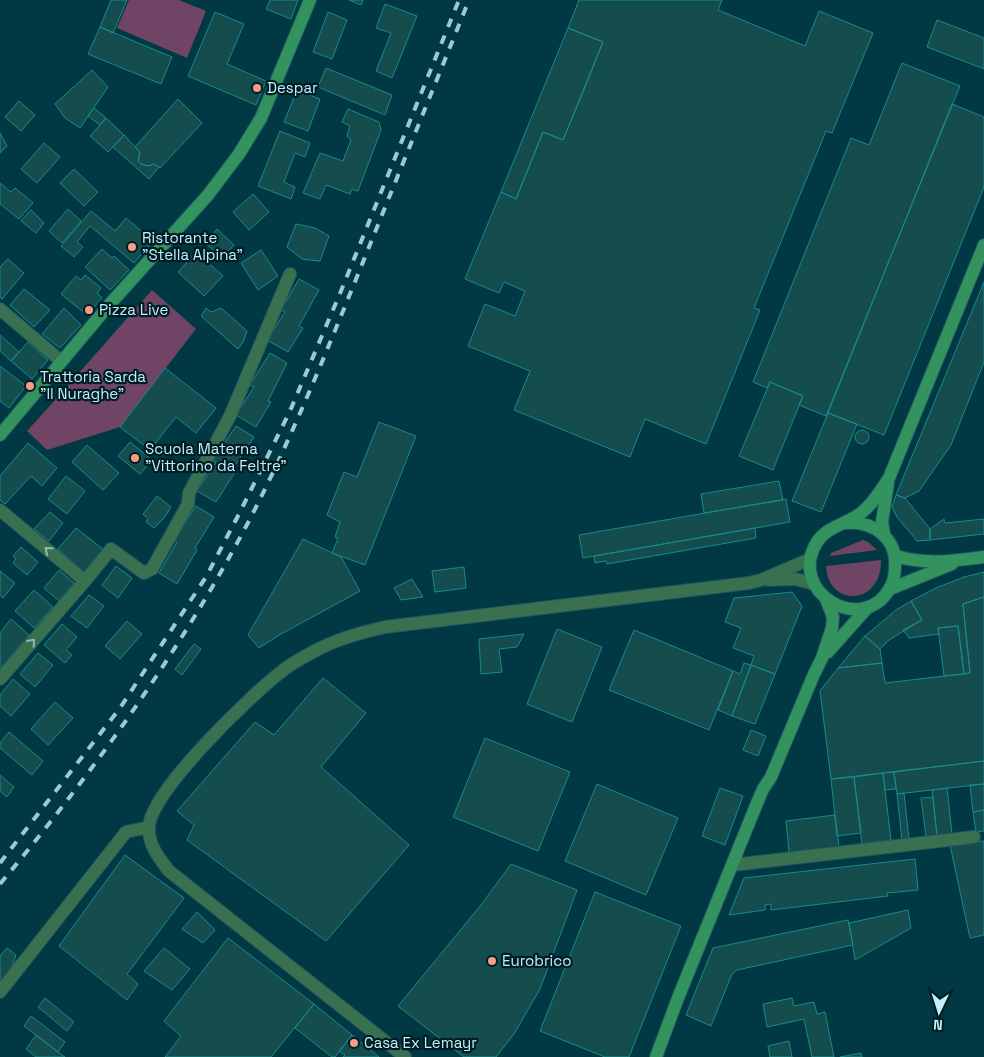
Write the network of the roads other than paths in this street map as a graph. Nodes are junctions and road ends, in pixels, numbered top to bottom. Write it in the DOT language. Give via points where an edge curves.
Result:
graph roads {
  1 [pos="310,0"];
  2 [pos="984,245"];
  3 [pos="290,274"];
  4 [pos="0,309"];
  5 [pos="61,361"];
  6 [pos="0,435"];
  7 [pos="889,478"];
  8 [pos="0,510"];
  9 [pos="846,523"];
  10 [pos="884,534"];
  11 [pos="896,556"];
  12 [pos="984,557"];
  13 [pos="810,559"];
  14 [pos="964,560"];
  15 [pos="761,580"];
  16 [pos="86,581"];
  17 [pos="814,584"];
  18 [pos="890,589"];
  19 [pos="826,599"];
  20 [pos="868,607"];
  21 [pos="822,658"];
  22 [pos="0,679"];
  23 [pos="149,827"];
  24 [pos="974,838"];
  25 [pos="733,865"];
  26 [pos="0,992"];
  27 [pos="405,1057"];
  28 [pos="656,1057"];
  1 -- 5 [label="main road" via="261,118 239,154 208,195"];
  2 -- 7 [label="main road"];
  3 -- 16 [label="street" via="230,416 189,493 188,504 152,569 144,573 111,549"];
  4 -- 5 [label="street"];
  5 -- 6 [label="main road"];
  7 -- 9 [label="main road" via="871,504"];
  7 -- 10 [label="main road" via="882,522"];
  16 -- 8 [label="street, one-way"];
  9 -- 10 [label="main road" via="868,524"];
  9 -- 13 [label="main road" via="827,531 817,542"];
  10 -- 11 [label="main road"];
  11 -- 14 [label="main road" via="921,562"];
  11 -- 18 [label="main road" via="895,579"];
  12 -- 14 [label="main road"];
  13 -- 15 [label="street"];
  13 -- 17 [label="main road"];
  14 -- 18 [label="main road"];
  15 -- 17 [label="street" via="795,579"];
  15 -- 23 [label="street" via="385,627 352,635 281,672 209,738 164,795"];
  22 -- 16 [label="street, one-way"];
  17 -- 19 [label="main road"];
  18 -- 20 [label="main road"];
  19 -- 20 [label="main road" via="843,608"];
  19 -- 21 [label="main road" via="833,622"];
  20 -- 21 [label="main road"];
  21 -- 25 [label="main road"];
  23 -- 26 [label="street" via="126,832"];
  23 -- 27 [label="street" via="153,850 169,871"];
  24 -- 25 [label="street"];
  25 -- 28 [label="main road"];
}
